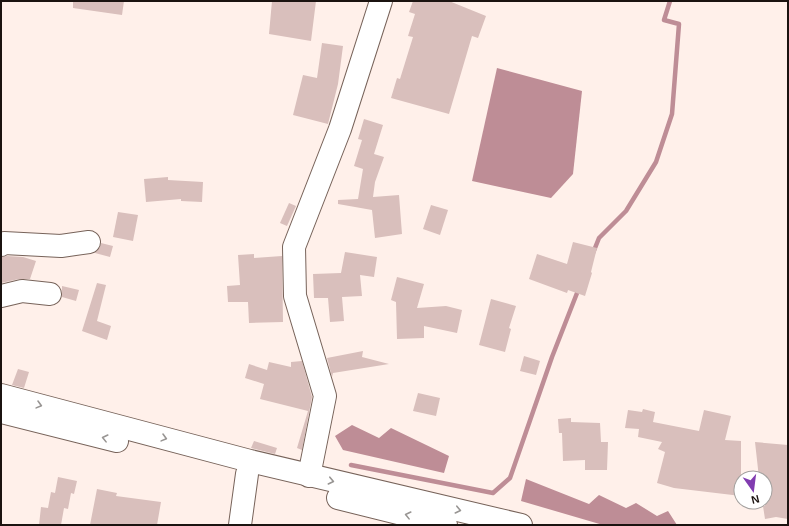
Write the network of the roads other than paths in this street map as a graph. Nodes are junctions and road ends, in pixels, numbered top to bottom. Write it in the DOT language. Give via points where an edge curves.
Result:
graph roads {
  1 [pos="381,1"];
  2 [pos="89,242"];
  3 [pos="1,245"];
  4 [pos="50,294"];
  5 [pos="1,296"];
  6 [pos="1,395"];
  7 [pos="1,412"];
  8 [pos="247,474"];
  9 [pos="309,476"];
  10 [pos="240,525"];
  11 [pos="446,525"];
  12 [pos="521,525"];
  1 -- 9 [label="main road" via="340,129 294,247 295,296 325,396"];
  2 -- 3 [label="main road" via="61,246 4,243"];
  4 -- 5 [label="main road" via="22,291"];
  6 -- 9 [label="main road, one-way"];
  8 -- 7 [label="main road, one-way"];
  8 -- 10 [label="main road"];
  11 -- 8 [label="main road, one-way"];
  9 -- 12 [label="main road, one-way"];
}
